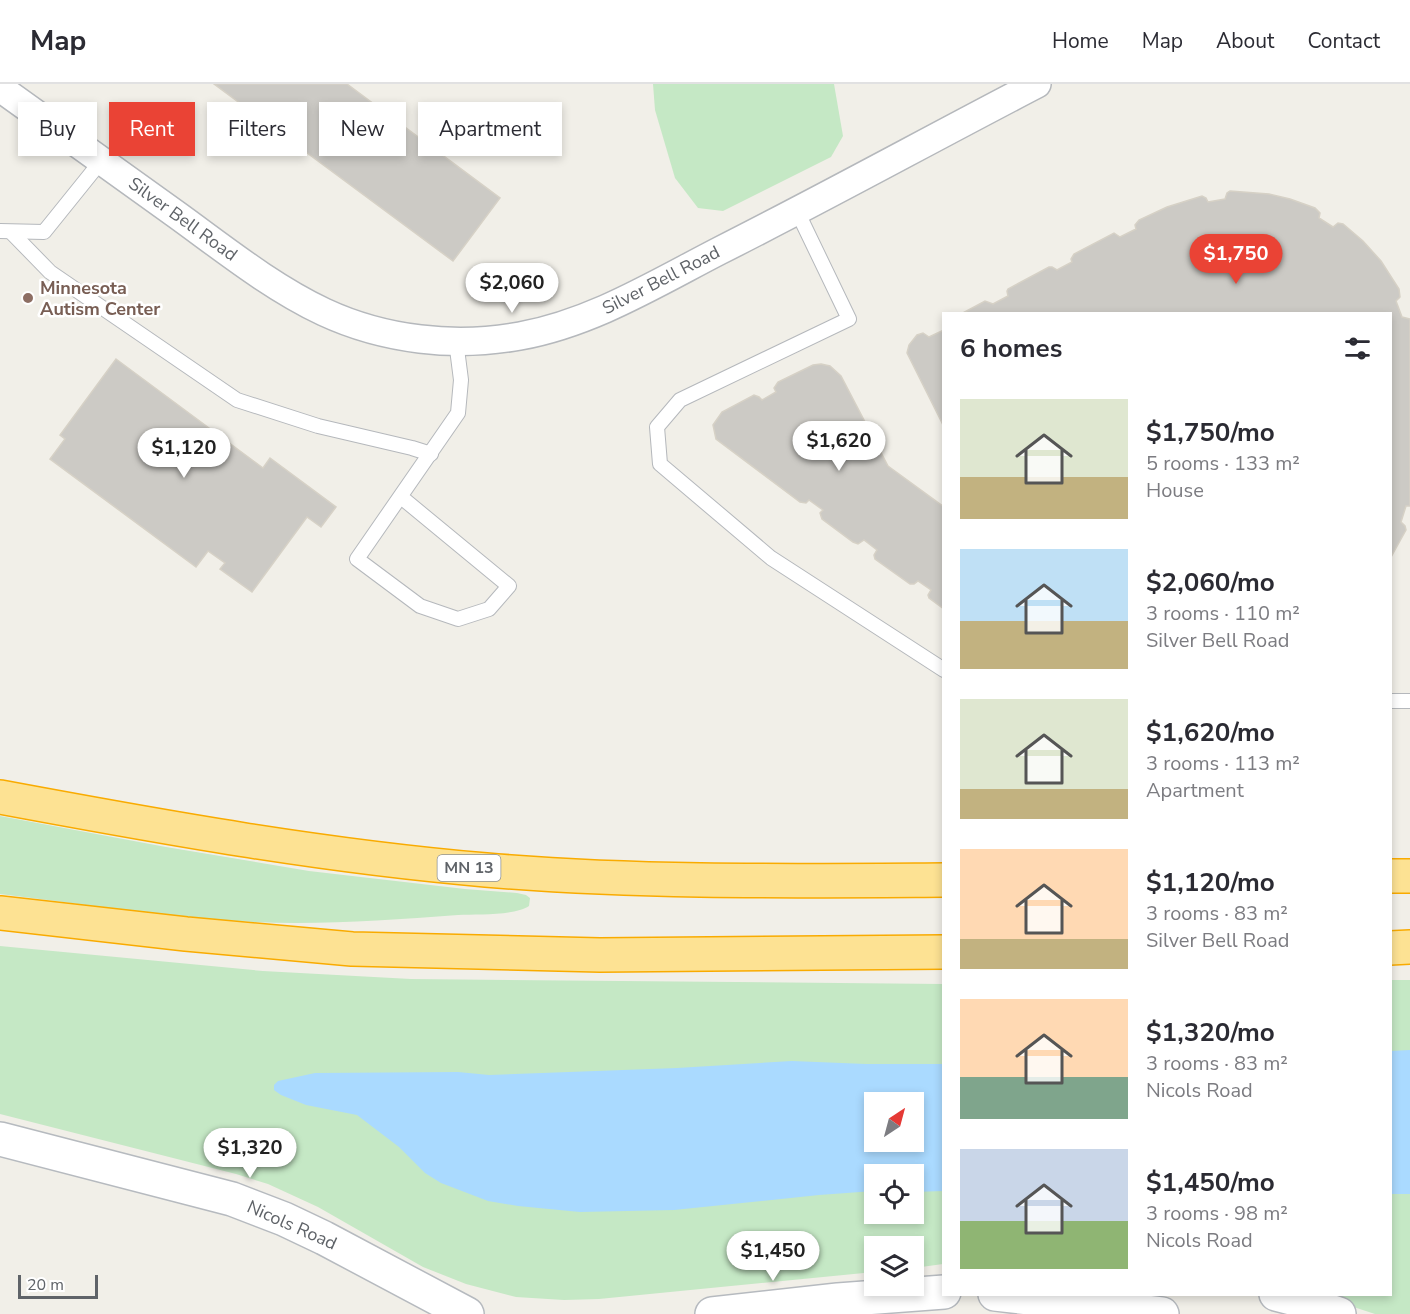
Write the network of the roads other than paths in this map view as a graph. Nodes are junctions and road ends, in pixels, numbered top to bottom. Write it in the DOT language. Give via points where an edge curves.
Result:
graph roads {
  1 [pos="1037,84"];
  2 [pos="0,88"];
  3 [pos="102,160"];
  4 [pos="796,211"];
  5 [pos="5,232"];
  6 [pos="456,341"];
  7 [pos="431,454"];
  8 [pos="400,497"];
  9 [pos="942,669"];
  10 [pos="1392,700"];
  11 [pos="1410,700"];
  12 [pos="0,796"];
  13 [pos="1392,876"];
  14 [pos="1410,876"];
  15 [pos="942,880"];
  16 [pos="0,913"];
  17 [pos="1410,947"];
  18 [pos="1392,948"];
  19 [pos="942,952"];
  20 [pos="0,1139"];
  21 [pos="942,1292"];
  22 [pos="1012,1296"];
  23 [pos="1284,1296"];
  24 [pos="839,1307"];
  25 [pos="465,1314"];
  26 [pos="712,1314"];
  27 [pos="1162,1314"];
  28 [pos="1339,1314"];
  1 -- 4 [label="street, Silver Bell Road"];
  2 -- 3 [label="street, Silver Bell Road"];
  3 -- 5 [label="lane" via="44,232"];
  3 -- 6 [label="street, Silver Bell Road" via="228,252 323,312 364,327"];
  4 -- 6 [label="street, Silver Bell Road" via="627,300 584,318 520,336"];
  4 -- 9 [label="lane" via="849,319 680,400 657,427 660,464 771,558"];
  5 -- 7 [label="lane" via="50,272 237,400 318,426"];
  6 -- 7 [label="lane" via="461,380 458,413"];
  7 -- 8 [label="lane"];
  8 -- 8 [label="lane" via="357,559 420,606 458,619 489,609 509,586"];
  10 -- 11 [label="lane"];
  12 -- 15 [label="highway, MN 13" via="250,841 485,870 670,880"];
  13 -- 14 [label="highway"];
  16 -- 19 [label="highway" via="352,949 600,955"];
  17 -- 18 [label="highway"];
  20 -- 25 [label="street, Nicols Road" via="232,1199 324,1238"];
  21 -- 24 [label="street"];
  22 -- 27 [label="street"];
  23 -- 28 [label="street"];
  24 -- 26 [label="street"];
}
